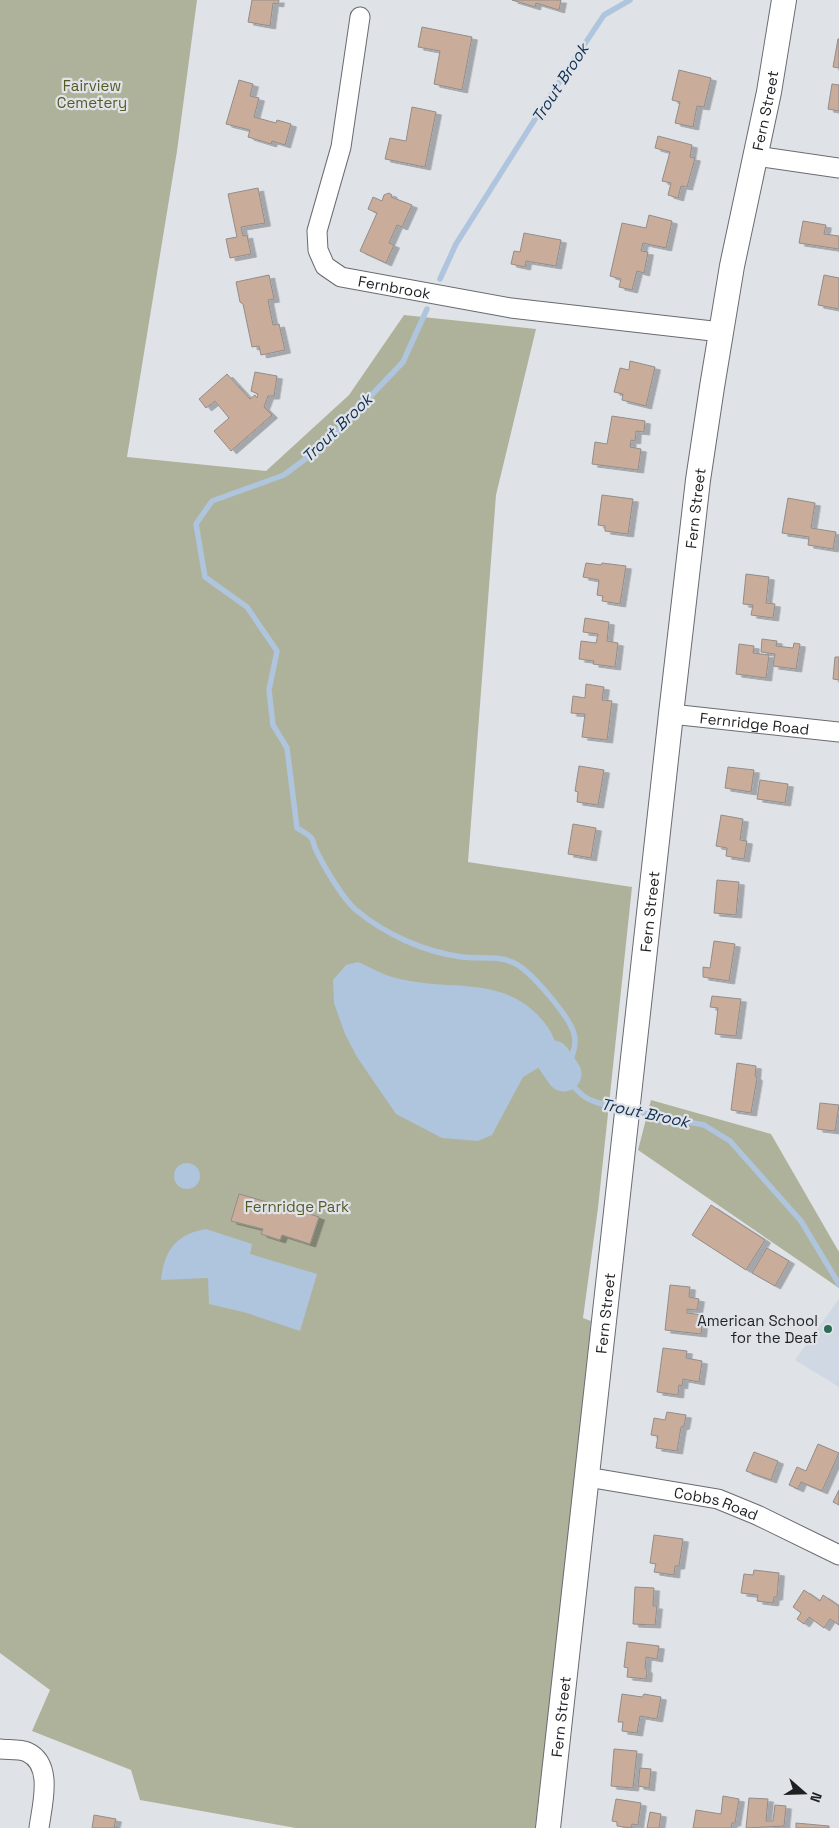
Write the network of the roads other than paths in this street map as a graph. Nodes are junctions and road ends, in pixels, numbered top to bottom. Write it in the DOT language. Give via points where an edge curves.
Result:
graph roads {
  1 [pos="784,0"];
  2 [pos="360,17"];
  3 [pos="756,156"];
  4 [pos="839,168"];
  5 [pos="721,332"];
  6 [pos="671,714"];
  7 [pos="839,732"];
  8 [pos="586,1477"];
  9 [pos="839,1555"];
  10 [pos="0,1749"];
  11 [pos="39,1828"];
  12 [pos="548,1828"];
  1 -- 3 [label="street, Fern Street"];
  2 -- 5 [label="street, Fernbrook" via="341,147 317,231 318,250 325,266 341,277 511,308"];
  3 -- 4 [label="street"];
  3 -- 5 [label="street, Fern Street"];
  5 -- 6 [label="street, Fern Street" via="698,480"];
  6 -- 7 [label="street, Fernridge Road"];
  6 -- 8 [label="street, Fern Street"];
  8 -- 9 [label="street, Cobbs Road" via="718,1500"];
  8 -- 12 [label="street, Fern Street"];
  10 -- 11 [label="street" via="27,1752 39,1760 44,1773"];
}
